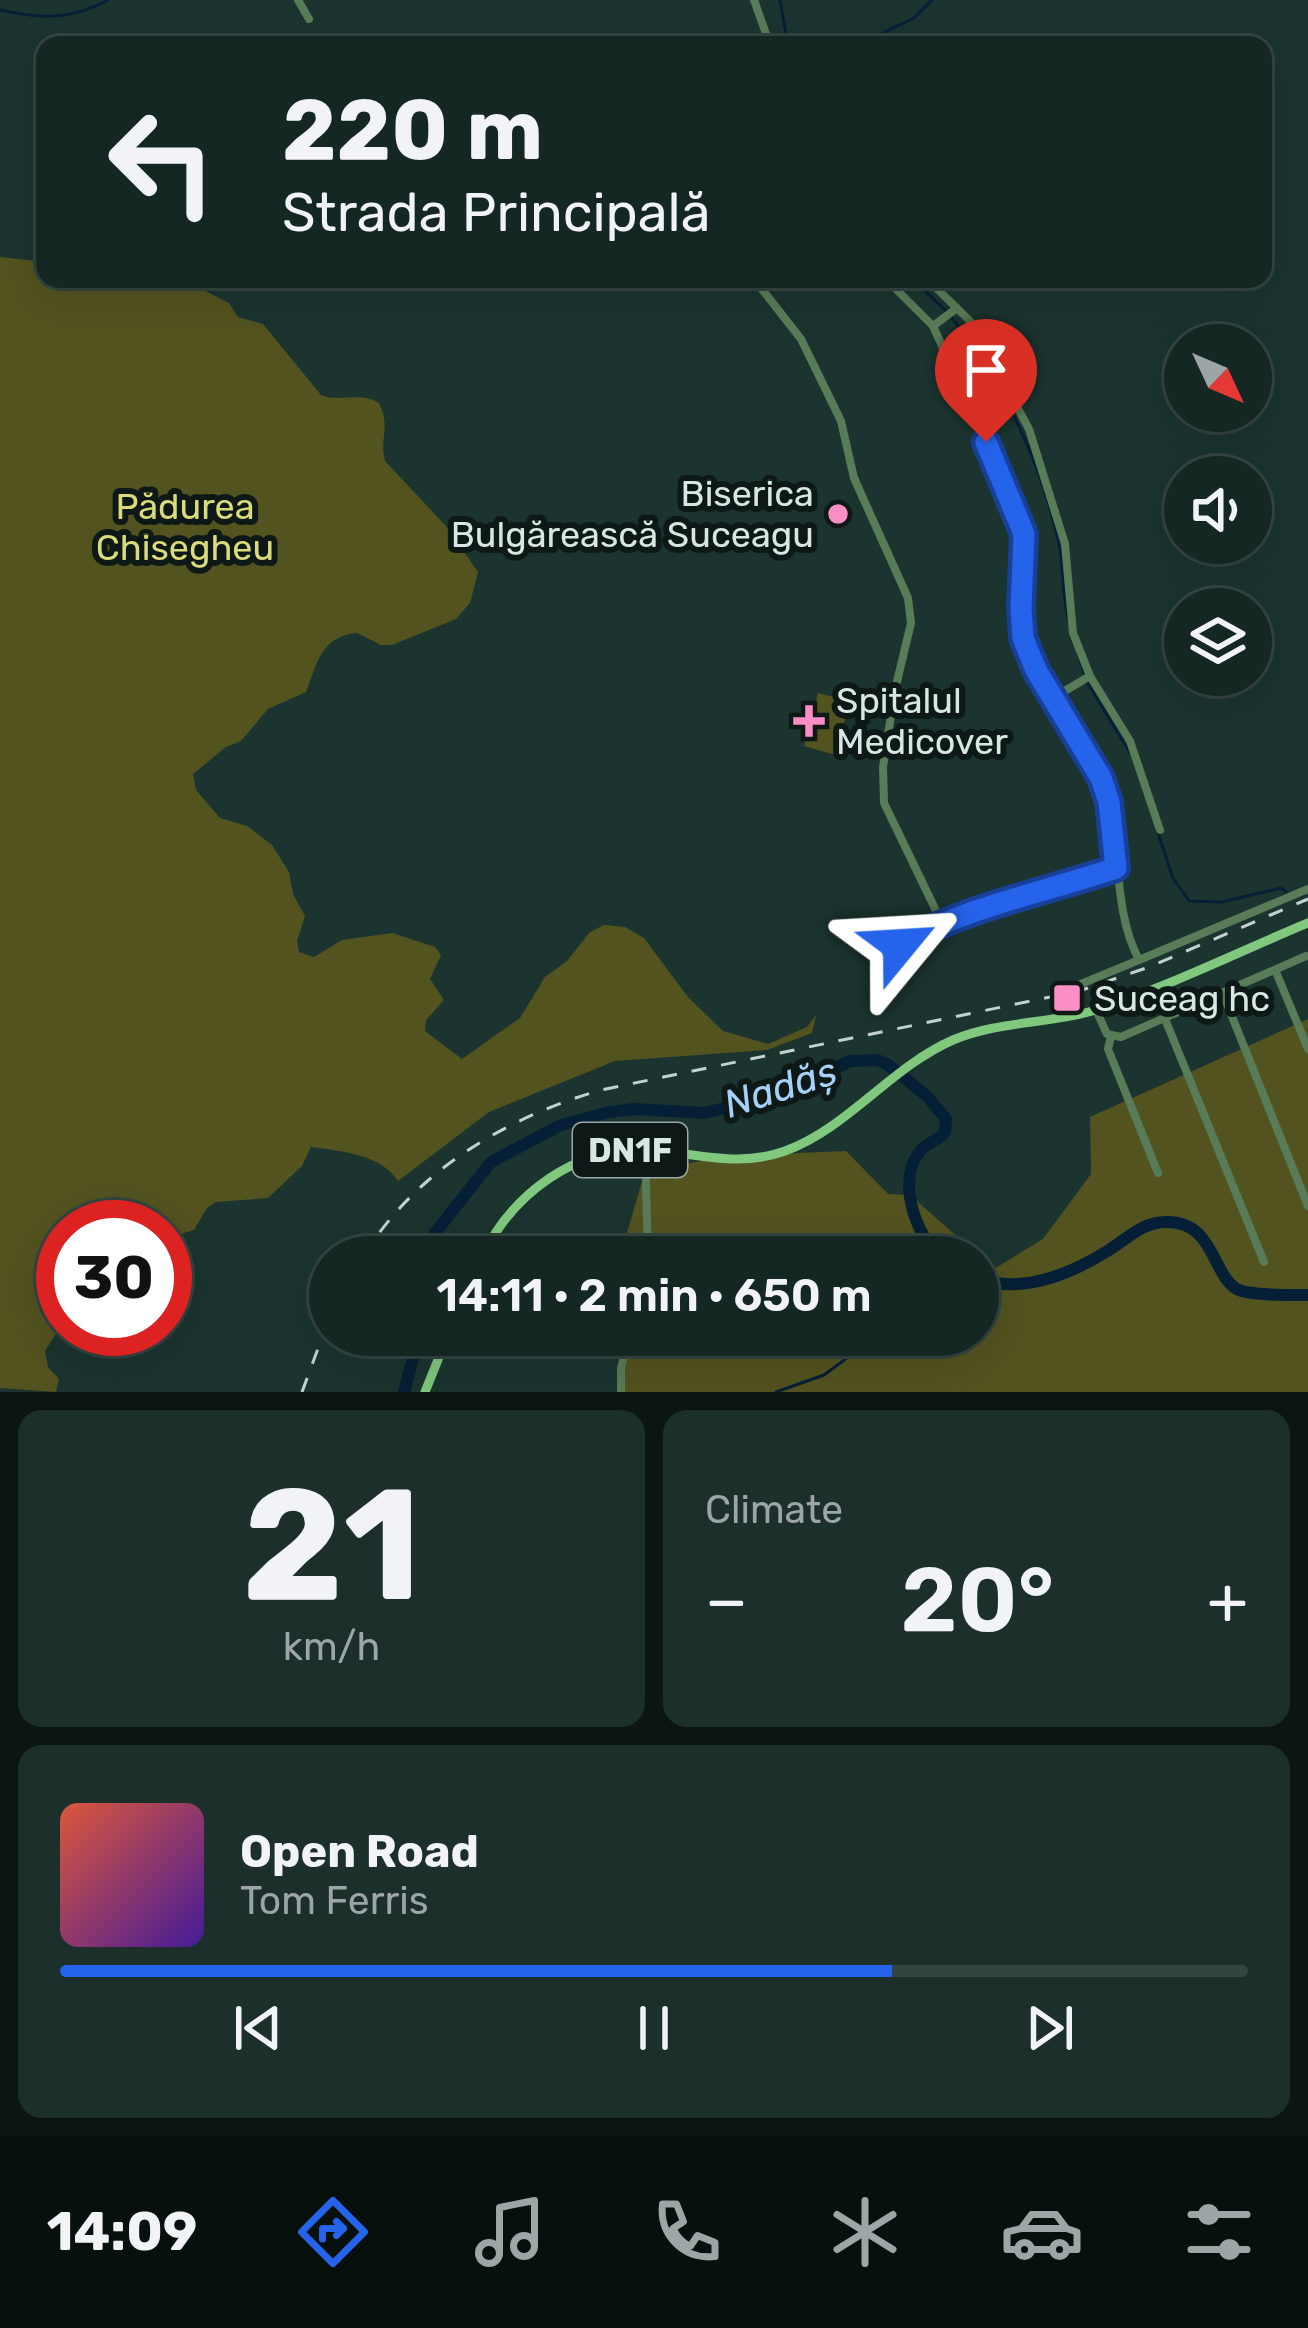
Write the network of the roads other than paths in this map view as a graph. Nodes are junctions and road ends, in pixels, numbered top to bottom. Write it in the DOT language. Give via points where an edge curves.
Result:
graph roads {
  1 [pos="298,0"];
  2 [pos="754,0"];
  3 [pos="309,19"];
  4 [pos="767,36"];
  5 [pos="761,288"];
  6 [pos="896,288"];
  7 [pos="936,288"];
  8 [pos="957,308"];
  9 [pos="936,324"];
  10 [pos="1087,678"];
  11 [pos="1053,698"];
  12 [pos="1160,830"];
  13 [pos="1116,868"];
  14 [pos="1308,889"];
  15 [pos="941,921"];
  16 [pos="1308,923"];
  17 [pos="900,945"];
  18 [pos="1306,956"];
  19 [pos="1138,960"];
  20 [pos="1276,972"];
  21 [pos="1076,986"];
  22 [pos="1223,994"];
  23 [pos="1096,1010"];
  24 [pos="1165,1019"];
  25 [pos="1111,1036"];
  26 [pos="1308,1049"];
  27 [pos="645,1149"];
  28 [pos="1158,1173"];
  29 [pos="1308,1206"];
  30 [pos="495,1236"];
  31 [pos="647,1236"];
  32 [pos="1264,1262"];
  33 [pos="440,1356"];
  34 [pos="624,1356"];
  35 [pos="425,1392"];
  36 [pos="621,1392"];
  1 -- 3 [label="street"];
  2 -- 4 [label="street"];
  5 -- 15 [label="street" via="801,339 841,421 854,478 908,598 884,802"];
  6 -- 9 [label="street"];
  7 -- 8 [label="street"];
  8 -- 9 [label="street"];
  8 -- 10 [label="street" via="1003,378 1042,463"];
  9 -- 11 [label="street" via="1021,520 1022,631"];
  10 -- 11 [label="street"];
  10 -- 12 [label="street" via="1130,741"];
  11 -- 13 [label="street" via="1101,778"];
  13 -- 15 [label="street"];
  13 -- 19 [label="street"];
  14 -- 19 [label="street"];
  15 -- 17 [label="street"];
  16 -- 23 [label="main road, DN1F"];
  18 -- 20 [label="street"];
  19 -- 21 [label="street"];
  20 -- 22 [label="street"];
  20 -- 26 [label="street"];
  22 -- 24 [label="street"];
  22 -- 29 [label="street"];
  23 -- 25 [label="street"];
  23 -- 27 [label="main road, DN1F" via="971,1034 922,1057 779,1153 724,1160"];
  24 -- 25 [label="street"];
  24 -- 32 [label="street"];
  25 -- 28 [label="street" via="1108,1049"];
  27 -- 30 [label="main road, DN1F" via="593,1158 549,1178"];
  27 -- 31 [label="street"];
  33 -- 35 [label="main road"];
  34 -- 36 [label="street"];
}
